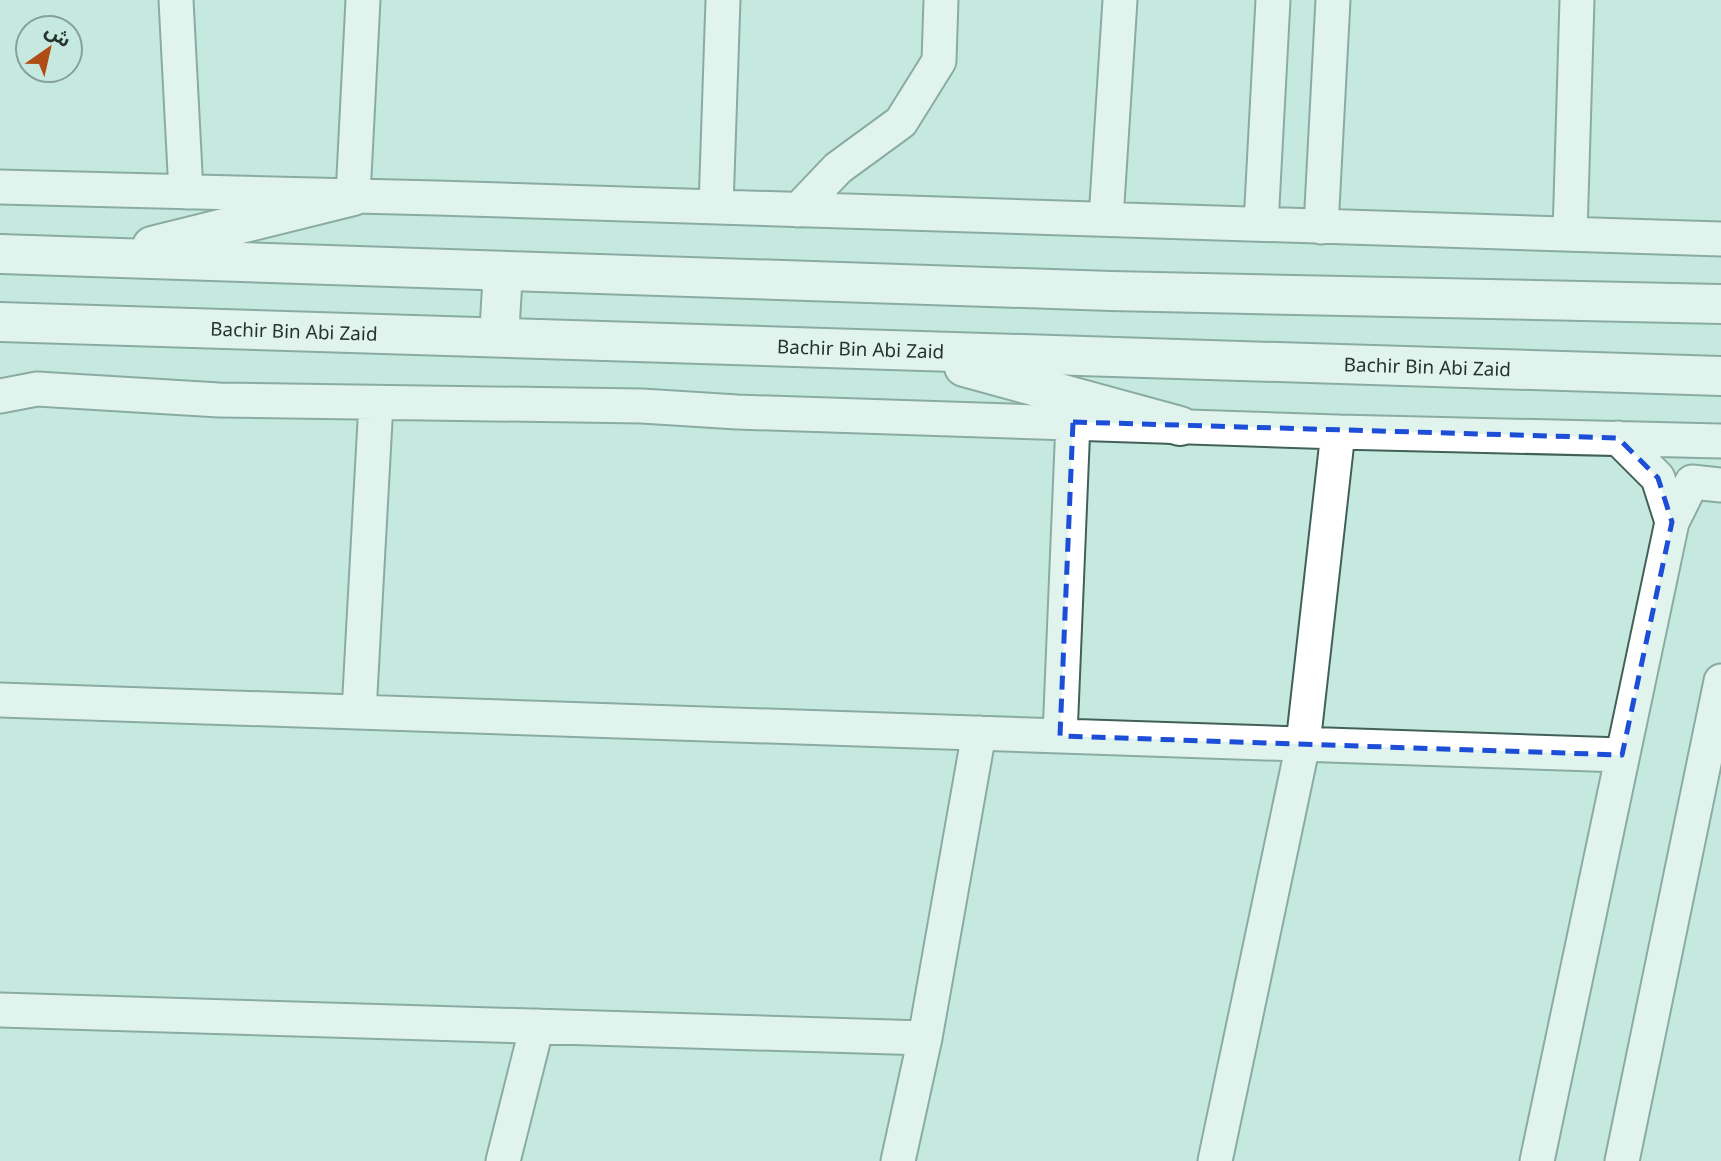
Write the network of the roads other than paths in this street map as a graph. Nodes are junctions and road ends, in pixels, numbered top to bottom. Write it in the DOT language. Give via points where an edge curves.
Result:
graph roads {
  1 [pos="176,0"];
  2 [pos="363,0"];
  3 [pos="723,0"];
  4 [pos="941,0"];
  5 [pos="1120,0"];
  6 [pos="1273,0"];
  7 [pos="1333,0"];
  8 [pos="1577,0"];
  9 [pos="0,187"];
  10 [pos="186,192"];
  11 [pos="354,196"];
  12 [pos="716,207"];
  13 [pos="798,210"];
  14 [pos="1106,219"];
  15 [pos="1261,224"];
  16 [pos="1321,227"];
  17 [pos="1570,234"];
  18 [pos="1721,239"];
  19 [pos="0,254"];
  20 [pos="105,258"];
  21 [pos="503,271"];
  22 [pos="1721,304"];
  23 [pos="0,322"];
  24 [pos="499,337"];
  25 [pos="902,350"];
  26 [pos="1721,376"];
  27 [pos="0,396"];
  28 [pos="376,402"];
  29 [pos="1073,422"];
  30 [pos="1180,426"];
  31 [pos="1338,432"];
  32 [pos="1618,438"];
  33 [pos="1721,441"];
  34 [pos="1721,485"];
  35 [pos="1672,522"];
  36 [pos="1721,681"];
  37 [pos="0,699"];
  38 [pos="359,712"];
  39 [pos="979,733"];
  40 [pos="1060,736"];
  41 [pos="1303,744"];
  42 [pos="1622,755"];
  43 [pos="1712,766"];
  44 [pos="0,1010"];
  45 [pos="537,1026"];
  46 [pos="925,1038"];
  47 [pos="503,1161"];
  48 [pos="898,1161"];
  49 [pos="1215,1161"];
  50 [pos="1536,1161"];
  51 [pos="1622,1161"];
  1 -- 10 [label="street"];
  2 -- 11 [label="street"];
  3 -- 12 [label="street"];
  4 -- 13 [label="street" via="939,61 901,122 838,168"];
  5 -- 14 [label="street"];
  6 -- 15 [label="street"];
  7 -- 16 [label="street"];
  8 -- 17 [label="street"];
  9 -- 10 [label="street"];
  10 -- 11 [label="street"];
  11 -- 12 [label="street"];
  11 -- 20 [label="main road"];
  12 -- 13 [label="street"];
  13 -- 14 [label="street"];
  14 -- 15 [label="street"];
  15 -- 16 [label="street"];
  16 -- 17 [label="street"];
  17 -- 18 [label="street"];
  19 -- 20 [label="main road"];
  20 -- 21 [label="main road"];
  21 -- 22 [label="main road" via="1111,291"];
  21 -- 24 [label="main road"];
  23 -- 24 [label="main road, Bachir Bin Abi Zaid"];
  24 -- 25 [label="main road, Bachir Bin Abi Zaid"];
  25 -- 26 [label="main road, Bachir Bin Abi Zaid"];
  25 -- 30 [label="main road"];
  27 -- 28 [label="street" via="37,389 219,400"];
  28 -- 29 [label="street" via="642,406"];
  28 -- 38 [label="street"];
  29 -- 30 [label="street"];
  29 -- 40 [label="street"];
  30 -- 31 [label="street"];
  31 -- 32 [label="street"];
  31 -- 41 [label="street"];
  32 -- 33 [label="street"];
  32 -- 35 [label="street" via="1658,478"];
  34 -- 35 [label="street" via="1692,482"];
  35 -- 42 [label="street"];
  36 -- 43 [label="street"];
  37 -- 38 [label="street"];
  38 -- 39 [label="street"];
  39 -- 40 [label="street"];
  39 -- 46 [label="street"];
  40 -- 41 [label="street"];
  41 -- 42 [label="street"];
  41 -- 49 [label="street"];
  42 -- 50 [label="street"];
  43 -- 51 [label="street"];
  44 -- 45 [label="street"];
  45 -- 46 [label="street"];
  45 -- 47 [label="street"];
  46 -- 48 [label="street"];
}
